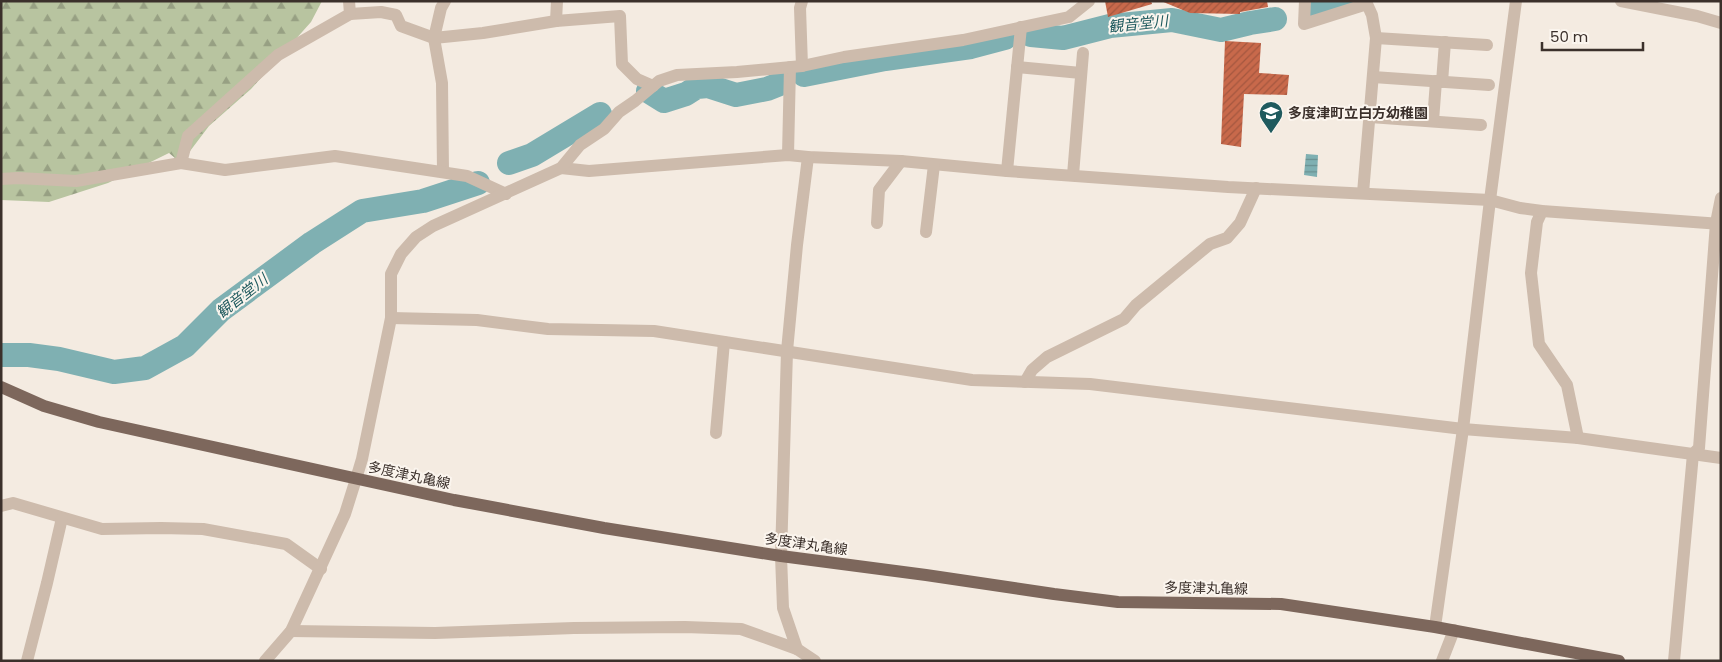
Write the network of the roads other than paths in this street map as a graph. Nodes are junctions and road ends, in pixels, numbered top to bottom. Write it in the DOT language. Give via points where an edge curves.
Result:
graph roads {
  1 [pos="445,1"];
  2 [pos="557,1"];
  3 [pos="802,1"];
  4 [pos="1089,1"];
  5 [pos="1305,1"];
  6 [pos="1516,1"];
  7 [pos="1621,1"];
  8 [pos="349,8"];
  9 [pos="556,21"];
  10 [pos="1721,23"];
  11 [pos="1021,27"];
  12 [pos="434,38"];
  13 [pos="1376,38"];
  14 [pos="1445,42"];
  15 [pos="1487,44"];
  16 [pos="1083,53"];
  17 [pos="796,66"];
  18 [pos="1017,67"];
  19 [pos="1081,73"];
  20 [pos="1373,77"];
  21 [pos="1439,81"];
  22 [pos="1489,85"];
  23 [pos="653,86"];
  24 [pos="1370,117"];
  25 [pos="1433,121"];
  26 [pos="1480,125"];
  27 [pos="788,155"];
  28 [pos="808,158"];
  29 [pos="901,162"];
  30 [pos="180,163"];
  31 [pos="934,165"];
  32 [pos="561,168"];
  33 [pos="1007,171"];
  34 [pos="443,172"];
  35 [pos="1073,175"];
  36 [pos="1,179"];
  37 [pos="1256,188"];
  38 [pos="1363,193"];
  39 [pos="506,194"];
  40 [pos="1721,198"];
  41 [pos="1490,200"];
  42 [pos="1542,210"];
  43 [pos="877,223"];
  44 [pos="1718,224"];
  45 [pos="926,232"];
  46 [pos="391,318"];
  47 [pos="724,342"];
  48 [pos="786,351"];
  49 [pos="1026,382"];
  50 [pos="1,387"];
  51 [pos="1463,429"];
  52 [pos="716,433"];
  53 [pos="1578,438"];
  54 [pos="1692,454"];
  55 [pos="1721,458"];
  56 [pos="356,479"];
  57 [pos="1,506"];
  58 [pos="62,518"];
  59 [pos="781,556"];
  60 [pos="321,569"];
  61 [pos="1435,627"];
  62 [pos="1454,630"];
  63 [pos="291,631"];
  64 [pos="797,649"];
  65 [pos="27,661"];
  66 [pos="265,661"];
  67 [pos="815,661"];
  68 [pos="1442,661"];
  69 [pos="1619,661"];
  70 [pos="1674,661"];
  1 -- 12 [label="street"];
  2 -- 9 [label="street"];
  3 -- 17 [label="street"];
  4 -- 11 [label="street" via="1069,17"];
  5 -- 13 [label="street" via="1304,24 1367,4"];
  6 -- 41 [label="street"];
  7 -- 10 [label="street"];
  8 -- 12 [label="street" via="396,15 401,26"];
  8 -- 30 [label="street" via="278,55 188,136"];
  9 -- 12 [label="street"];
  9 -- 23 [label="street" via="620,16 622,64 637,79"];
  11 -- 17 [label="street" via="963,40"];
  11 -- 18 [label="street"];
  12 -- 34 [label="street" via="442,83"];
  13 -- 14 [label="street"];
  13 -- 20 [label="street"];
  14 -- 15 [label="street"];
  14 -- 21 [label="street"];
  16 -- 19 [label="street"];
  17 -- 23 [label="street" via="678,75"];
  17 -- 27 [label="street"];
  18 -- 19 [label="street"];
  18 -- 33 [label="street"];
  19 -- 35 [label="street"];
  20 -- 21 [label="street"];
  20 -- 24 [label="street"];
  21 -- 22 [label="street"];
  21 -- 25 [label="street"];
  23 -- 32 [label="street" via="619,112 604,129 580,145"];
  24 -- 25 [label="street"];
  24 -- 38 [label="street"];
  25 -- 26 [label="street"];
  27 -- 28 [label="street"];
  27 -- 32 [label="street" via="589,171"];
  28 -- 29 [label="street"];
  28 -- 48 [label="street"];
  29 -- 31 [label="street"];
  29 -- 43 [label="street" via="879,190"];
  30 -- 34 [label="street" via="225,170 335,156"];
  30 -- 36 [label="street" via="76,181"];
  31 -- 33 [label="street"];
  31 -- 45 [label="street"];
  32 -- 39 [label="street"];
  33 -- 35 [label="street"];
  34 -- 39 [label="street" via="467,176"];
  35 -- 37 [label="street"];
  37 -- 38 [label="street"];
  37 -- 49 [label="street" via="1240,223 1227,238 1210,244 1136,305 1124,319 1047,356 1032,370"];
  38 -- 41 [label="street"];
  39 -- 46 [label="street" via="433,226 416,237 401,254 391,274"];
  40 -- 44 [label="street"];
  41 -- 42 [label="street"];
  41 -- 51 [label="street"];
  42 -- 44 [label="street"];
  42 -- 53 [label="street" via="1537,222 1531,273 1539,344 1567,385"];
  44 -- 54 [label="street" via="1699,448"];
  46 -- 47 [label="street" via="477,320 548,329 654,331"];
  46 -- 56 [label="street"];
  47 -- 48 [label="street"];
  47 -- 52 [label="street"];
  48 -- 49 [label="street" via="972,380"];
  48 -- 59 [label="street"];
  49 -- 51 [label="street" via="1090,384"];
  50 -- 56 [label="main road, 多度津丸亀線" via="44,406 99,422"];
  51 -- 53 [label="street"];
  51 -- 61 [label="street"];
  53 -- 54 [label="street"];
  54 -- 55 [label="street"];
  54 -- 70 [label="street"];
  56 -- 59 [label="main road, 多度津丸亀線" via="604,528"];
  56 -- 60 [label="street"];
  57 -- 58 [label="street" via="13,503"];
  58 -- 60 [label="street" via="102,530 203,530 286,544"];
  58 -- 65 [label="street"];
  59 -- 61 [label="main road, 多度津丸亀線" via="1118,602 1281,604"];
  59 -- 64 [label="street" via="783,608"];
  60 -- 63 [label="street"];
  61 -- 62 [label="main road, 多度津丸亀線"];
  62 -- 68 [label="street"];
  62 -- 69 [label="main road, 多度津丸亀線"];
  63 -- 64 [label="street" via="435,633 574,628 741,628"];
  63 -- 66 [label="street"];
  64 -- 67 [label="street"];
}
